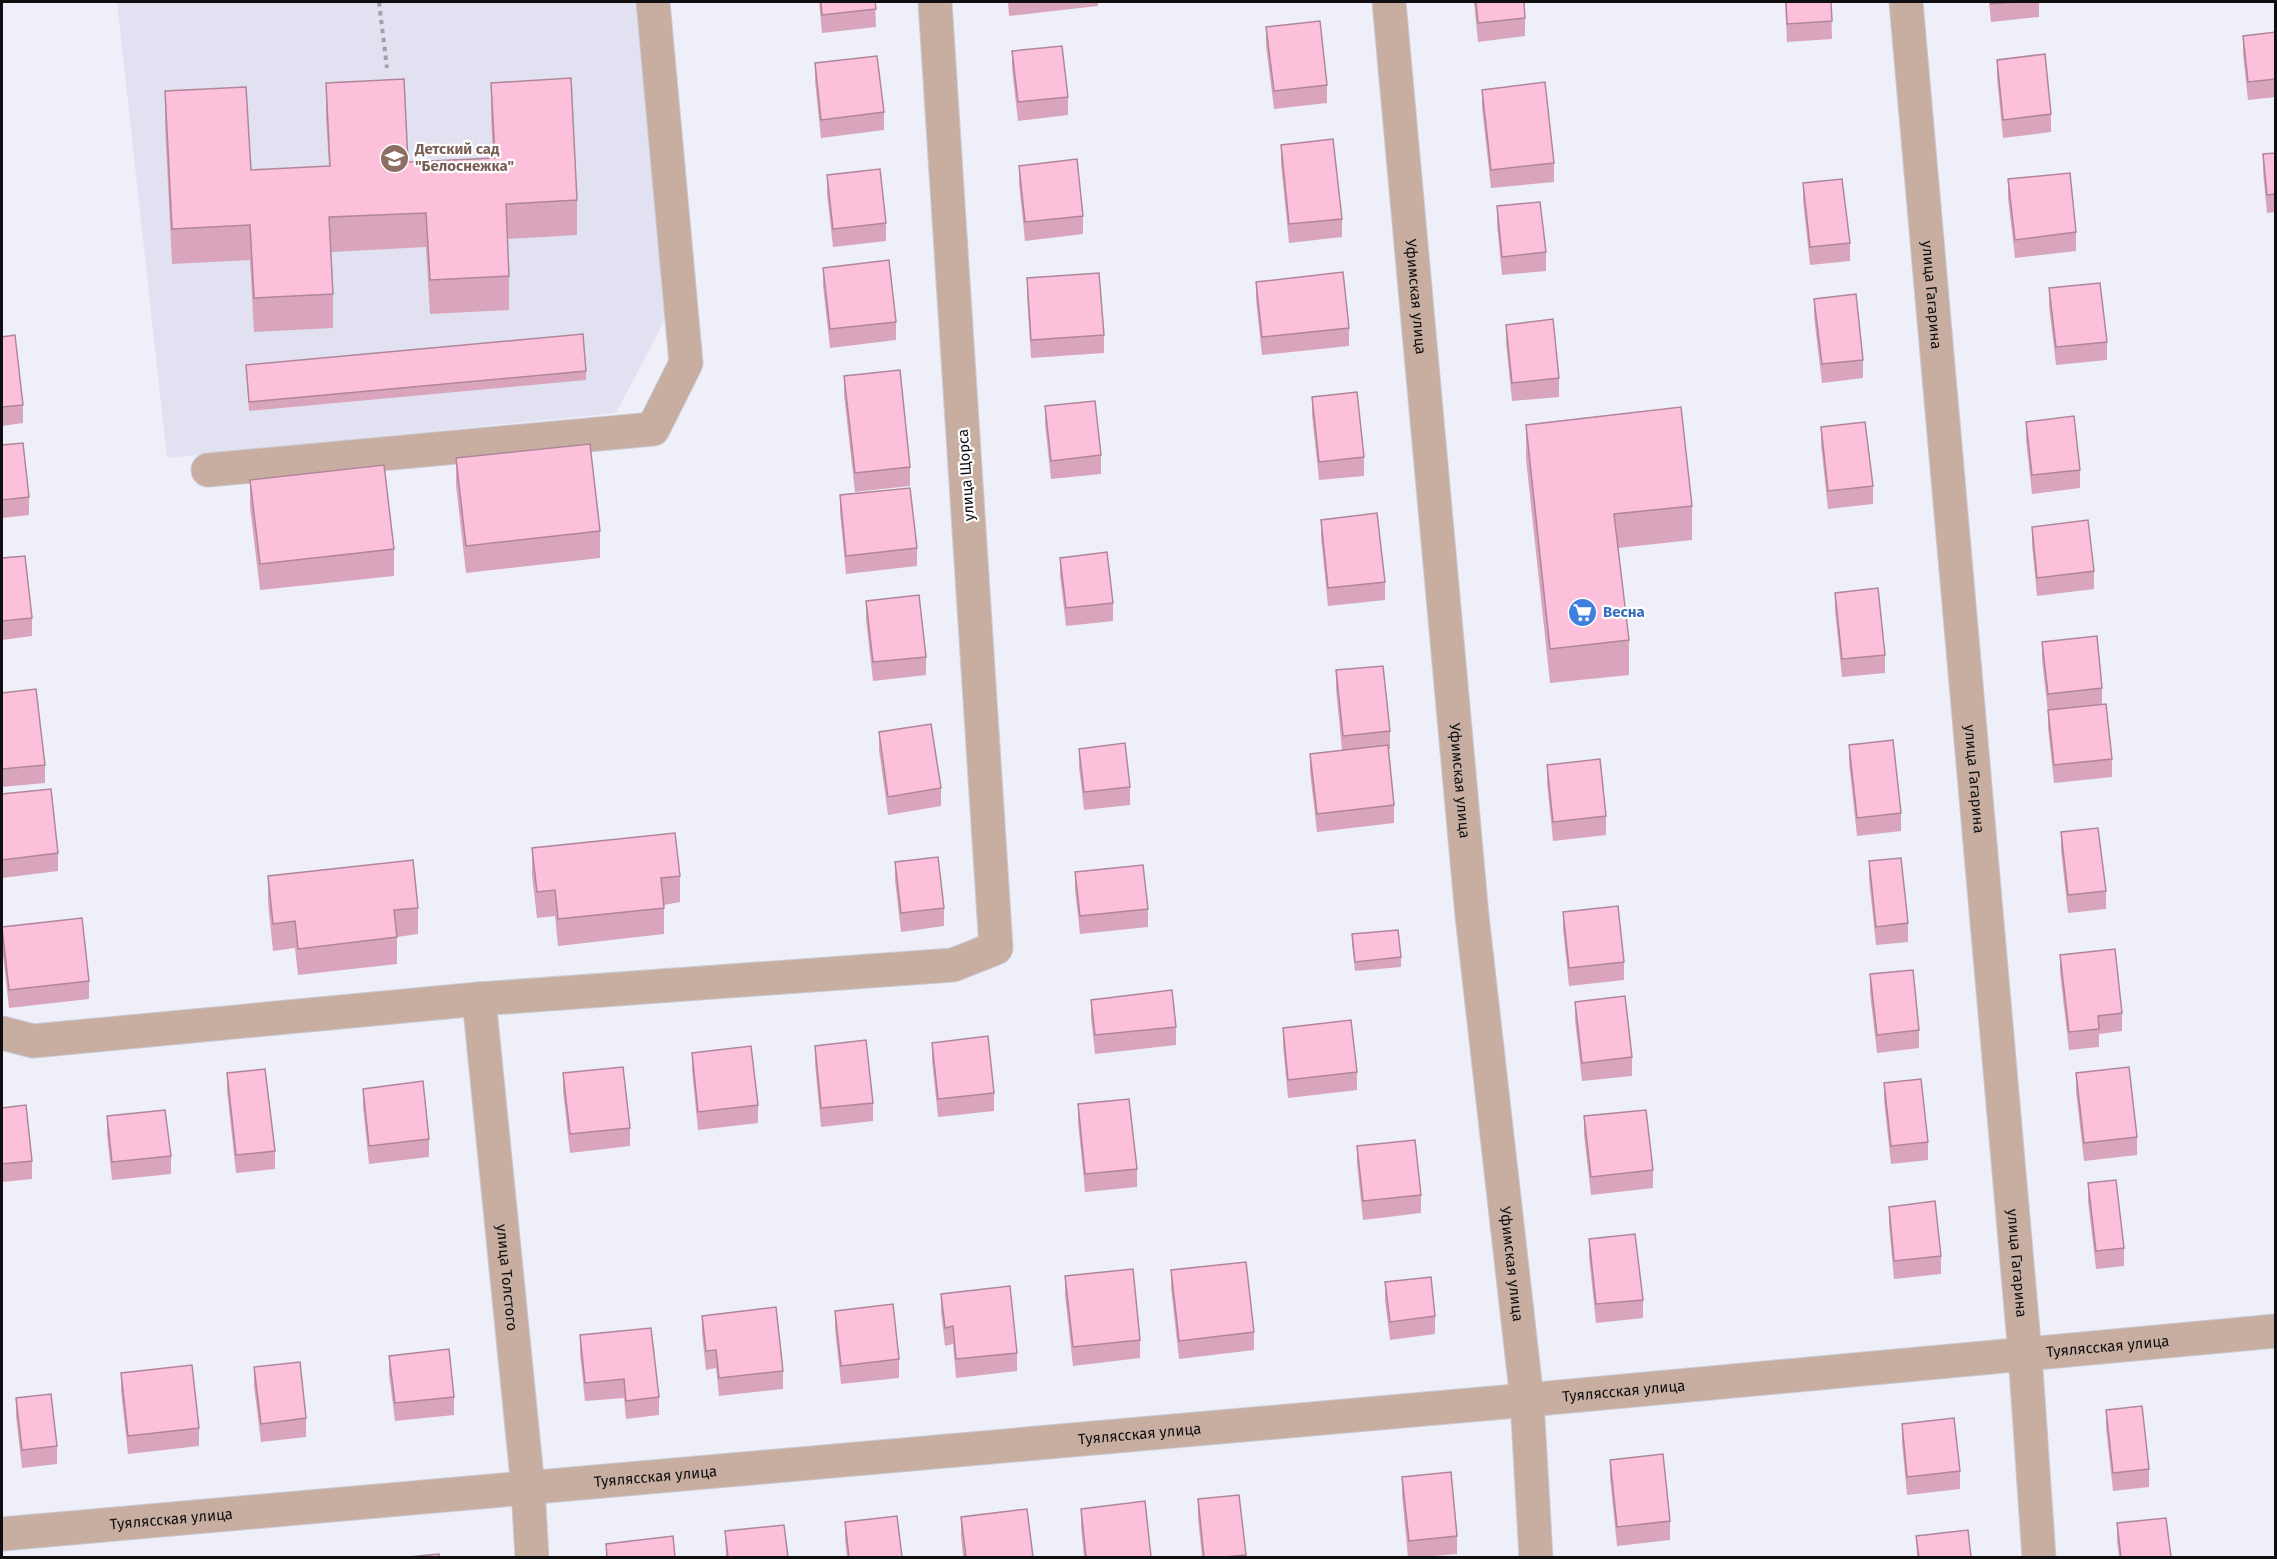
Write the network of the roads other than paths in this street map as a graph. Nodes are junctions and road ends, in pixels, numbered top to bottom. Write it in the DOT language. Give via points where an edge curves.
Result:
graph roads {
  1 [pos="653,2"];
  2 [pos="935,2"];
  3 [pos="1389,2"];
  4 [pos="1906,2"];
  5 [pos="208,470"];
  6 [pos="479,999"];
  7 [pos="2,1033"];
  8 [pos="2276,1331"];
  9 [pos="2025,1354"];
  10 [pos="1527,1400"];
  11 [pos="528,1488"];
  12 [pos="2,1534"];
  13 [pos="532,1557"];
  14 [pos="1536,1557"];
  15 [pos="2039,1557"];
  1 -- 5 [label="street" via="686,363 653,429"];
  2 -- 6 [label="street, улица Щорса" via="996,948 953,965"];
  3 -- 10 [label="street, Уфимская улица" via="1471,904"];
  4 -- 9 [label="street, улица Гагарина"];
  6 -- 7 [label="street" via="33,1041"];
  6 -- 11 [label="street, улица Толстого"];
  8 -- 9 [label="street, Туялясская улица"];
  9 -- 10 [label="street, Туялясская улица"];
  9 -- 15 [label="street, улица Гагарина"];
  10 -- 11 [label="street, Туялясская улица"];
  10 -- 14 [label="street, Уфимская улица"];
  11 -- 12 [label="street, Туялясская улица"];
  11 -- 13 [label="street, улица Толстого"];
}
